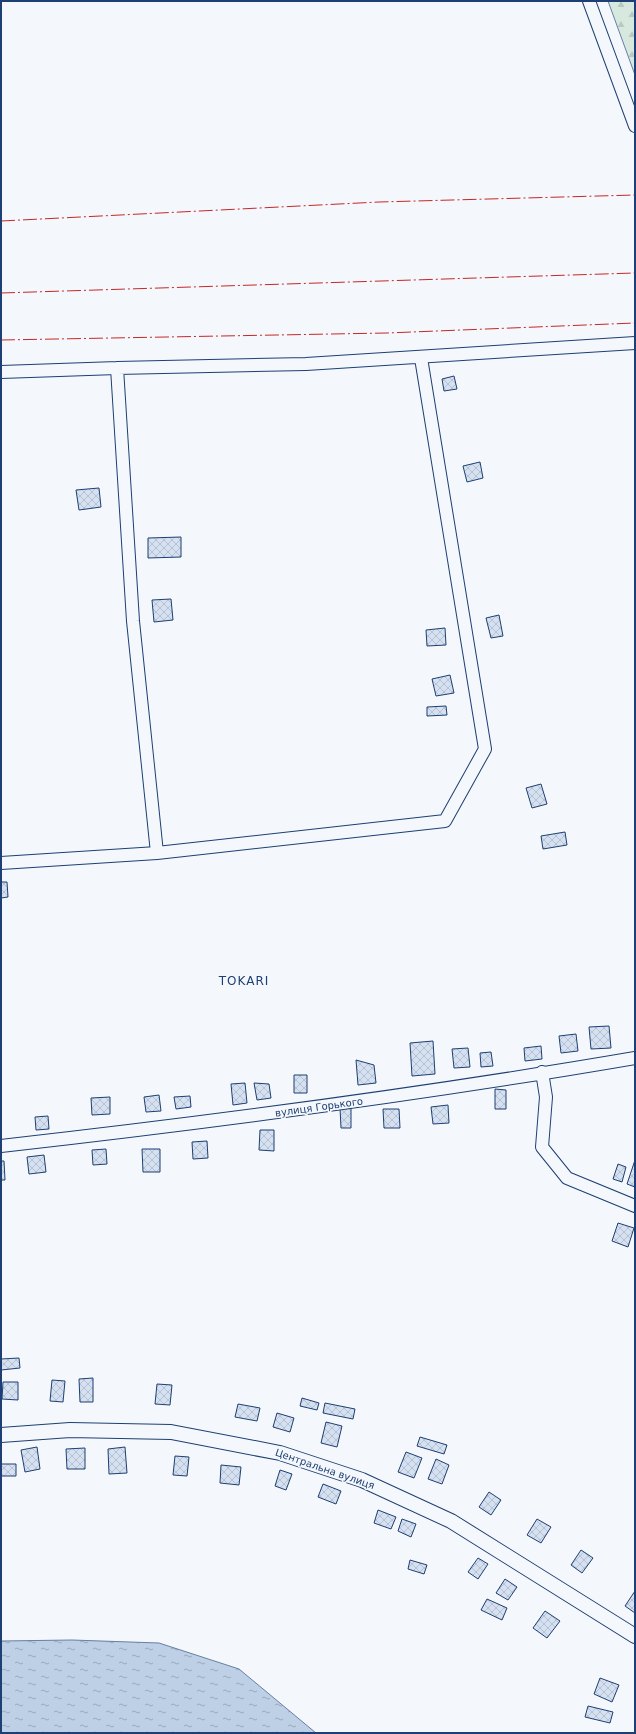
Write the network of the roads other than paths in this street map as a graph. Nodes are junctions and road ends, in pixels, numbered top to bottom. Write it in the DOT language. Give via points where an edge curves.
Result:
graph roads {
  1 [pos="589,1"];
  2 [pos="635,126"];
  3 [pos="635,343"];
  4 [pos="421,358"];
  5 [pos="117,368"];
  6 [pos="1,372"];
  7 [pos="157,853"];
  8 [pos="1,863"];
  9 [pos="635,1058"];
  10 [pos="542,1072"];
  11 [pos="1,1146"];
  12 [pos="635,1206"];
  13 [pos="1,1435"];
  14 [pos="635,1636"];
  1 -- 2 [label="street"];
  3 -- 4 [label="street"];
  4 -- 5 [label="street" via="306,364"];
  4 -- 7 [label="street" via="486,749 445,821"];
  5 -- 6 [label="street"];
  5 -- 7 [label="street" via="133,620"];
  7 -- 8 [label="street"];
  9 -- 10 [label="street, вулиця Горького"];
  10 -- 11 [label="street, вулиця Горького" via="382,1098"];
  10 -- 12 [label="street" via="546,1097 542,1147 567,1178"];
  13 -- 14 [label="street, Центральна вулиця" via="70,1430 171,1432 280,1453 362,1480 451,1521"];
}
